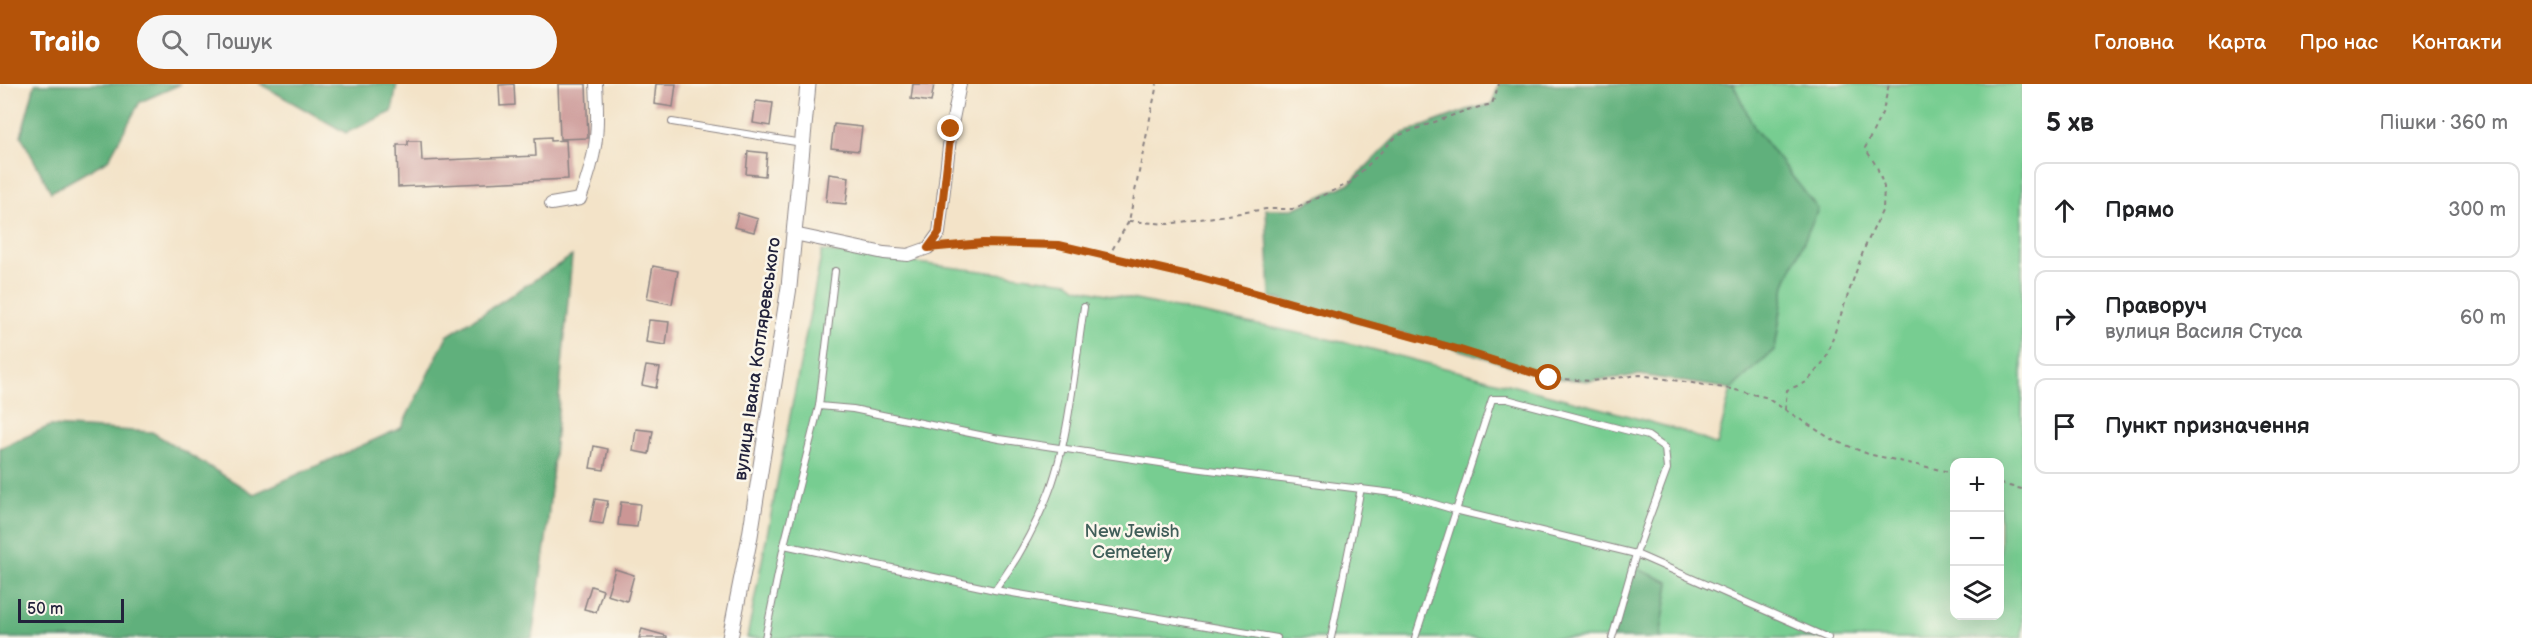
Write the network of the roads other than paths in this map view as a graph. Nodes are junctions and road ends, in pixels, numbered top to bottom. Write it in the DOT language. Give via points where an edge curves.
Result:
graph roads {
  1 [pos="596,84"];
  2 [pos="808,84"];
  3 [pos="960,84"];
  4 [pos="672,123"];
  5 [pos="802,143"];
  6 [pos="551,204"];
  7 [pos="794,234"];
  8 [pos="835,271"];
  9 [pos="1084,307"];
  10 [pos="819,406"];
  11 [pos="1062,448"];
  12 [pos="1361,488"];
  13 [pos="1455,510"];
  14 [pos="784,545"];
  15 [pos="1636,554"];
  16 [pos="995,590"];
  17 [pos="730,638"];
  18 [pos="765,638"];
  19 [pos="1277,638"];
  20 [pos="1331,638"];
  21 [pos="1414,638"];
  22 [pos="1612,638"];
  23 [pos="1828,638"];
  1 -- 6 [label="street" via="594,161 580,199"];
  2 -- 5 [label="street, вулиця Івана Котляревського"];
  3 -- 7 [label="street" via="939,233 928,248 908,255 884,253"];
  4 -- 5 [label="lane"];
  5 -- 7 [label="street, вулиця Івана Котляревського"];
  7 -- 17 [label="street, вулиця Івана Котляревського" via="750,536"];
  8 -- 10 [label="lane"];
  9 -- 11 [label="lane"];
  10 -- 11 [label="lane"];
  10 -- 14 [label="lane"];
  11 -- 12 [label="lane"];
  11 -- 16 [label="lane" via="1048,497"];
  12 -- 13 [label="lane" via="1401,494"];
  12 -- 20 [label="lane"];
  13 -- 15 [label="lane"];
  13 -- 15 [label="lane" via="1492,399 1507,399 1648,436 1665,448 1668,469"];
  13 -- 21 [label="lane"];
  14 -- 16 [label="lane"];
  14 -- 18 [label="lane"];
  15 -- 22 [label="lane"];
  15 -- 23 [label="lane"];
  16 -- 19 [label="lane"];
}
